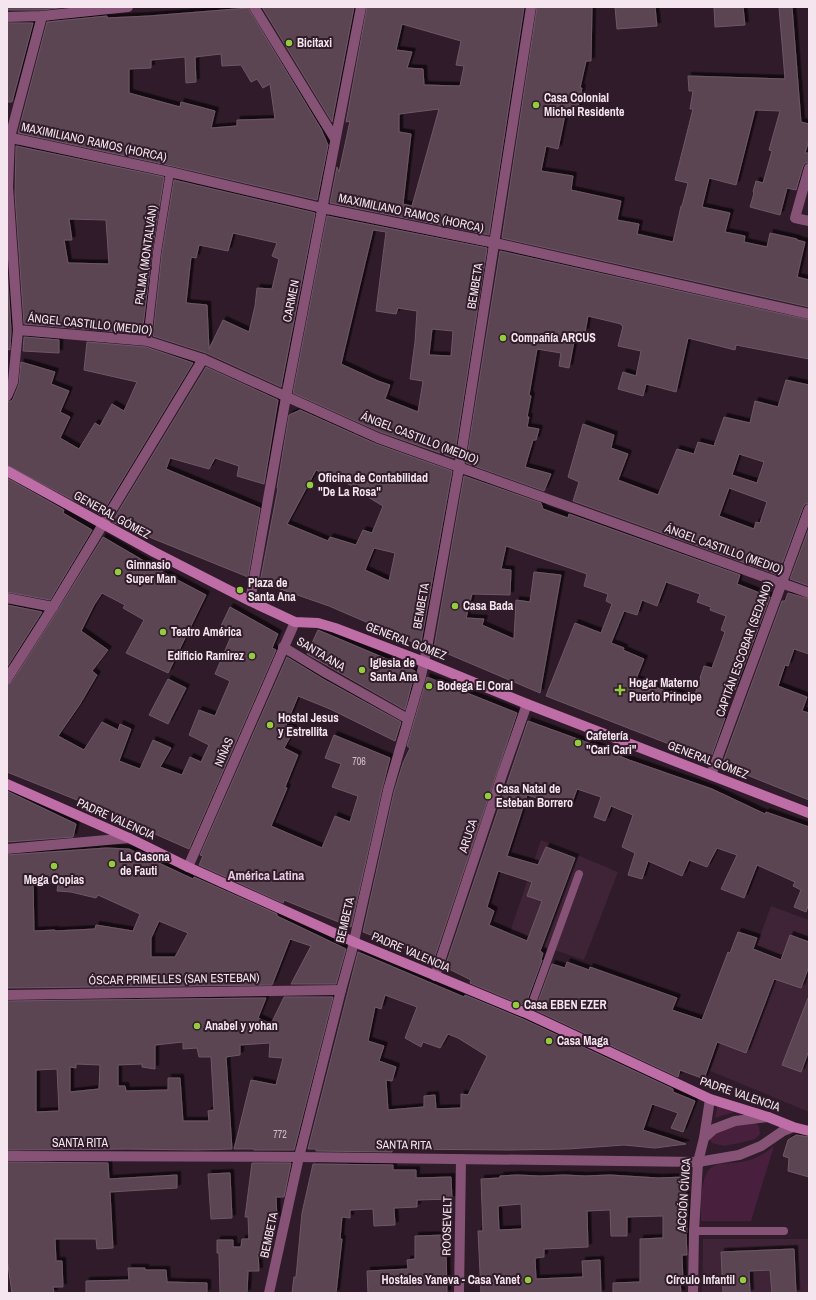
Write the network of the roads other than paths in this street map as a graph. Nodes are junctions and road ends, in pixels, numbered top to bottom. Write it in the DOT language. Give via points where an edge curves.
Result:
graph roads {
  1 [pos="128,7"];
  2 [pos="254,7"];
  3 [pos="361,7"];
  4 [pos="531,7"];
  5 [pos="42,16"];
  6 [pos="7,17"];
  7 [pos="8,137"];
  8 [pos="335,139"];
  9 [pos="809,168"];
  10 [pos="170,172"];
  11 [pos="322,208"];
  12 [pos="809,221"];
  13 [pos="494,243"];
  14 [pos="809,314"];
  15 [pos="18,330"];
  16 [pos="147,341"];
  17 [pos="203,359"];
  18 [pos="7,396"];
  19 [pos="286,397"];
  20 [pos="460,468"];
  21 [pos="7,471"];
  22 [pos="809,509"];
  23 [pos="102,525"];
  24 [pos="782,584"];
  25 [pos="809,593"];
  26 [pos="7,598"];
  27 [pos="250,601"];
  28 [pos="53,607"];
  29 [pos="295,622"];
  30 [pos="283,647"];
  31 [pos="424,662"];
  32 [pos="7,679"];
  33 [pos="527,704"];
  34 [pos="408,719"];
  35 [pos="711,776"];
  36 [pos="7,784"];
  37 [pos="809,813"];
  38 [pos="130,838"];
  39 [pos="7,849"];
  40 [pos="188,867"];
  41 [pos="579,874"];
  42 [pos="354,942"];
  43 [pos="435,976"];
  44 [pos="341,990"];
  45 [pos="7,995"];
  46 [pos="528,1014"];
  47 [pos="710,1099"];
  48 [pos="768,1117"];
  49 [pos="793,1127"];
  50 [pos="809,1131"];
  51 [pos="704,1138"];
  52 [pos="7,1156"];
  53 [pos="299,1157"];
  54 [pos="461,1159"];
  55 [pos="698,1162"];
  56 [pos="694,1231"];
  57 [pos="784,1231"];
  58 [pos="269,1293"];
  59 [pos="459,1293"];
  60 [pos="693,1293"];
  1 -- 5 [label="street"];
  2 -- 8 [label="street"];
  3 -- 8 [label="street, CARMEN"];
  4 -- 13 [label="street, BEMBETA"];
  5 -- 6 [label="street"];
  5 -- 7 [label="street"];
  7 -- 10 [label="street, MAXIMILIANO RAMOS (HORCA)"];
  7 -- 15 [label="street" via="8,187"];
  8 -- 11 [label="street, CARMEN"];
  9 -- 12 [label="street" via="795,218"];
  10 -- 11 [label="street, MAXIMILIANO RAMOS (HORCA)"];
  10 -- 16 [label="lane, PALMA (MONTALVÁN)" via="157,252"];
  11 -- 13 [label="street, MAXIMILIANO RAMOS (HORCA)"];
  11 -- 19 [label="street, CARMEN"];
  13 -- 14 [label="street, MAXIMILIANO RAMOS (HORCA)"];
  13 -- 20 [label="street, BEMBETA"];
  15 -- 16 [label="street, ÁNGEL CASTILLO (MEDIO)"];
  15 -- 18 [label="street" via="13,382"];
  16 -- 17 [label="street, ÁNGEL CASTILLO (MEDIO)"];
  17 -- 19 [label="street, ÁNGEL CASTILLO (MEDIO)"];
  17 -- 23 [label="street"];
  19 -- 20 [label="street, ÁNGEL CASTILLO (MEDIO)" via="378,438"];
  19 -- 27 [label="street, CARMEN"];
  20 -- 24 [label="street, ÁNGEL CASTILLO (MEDIO)"];
  20 -- 31 [label="street, BEMBETA"];
  21 -- 23 [label="main road, GENERAL GÓMEZ"];
  22 -- 24 [label="street, CAPITÁN ESCOBAR (SEDANO)"];
  23 -- 27 [label="main road, GENERAL GÓMEZ"];
  23 -- 28 [label="street"];
  24 -- 25 [label="street, ÁNGEL CASTILLO (MEDIO)"];
  24 -- 35 [label="street, CAPITÁN ESCOBAR (SEDANO)"];
  26 -- 28 [label="street"];
  27 -- 29 [label="main road, GENERAL GÓMEZ"];
  28 -- 32 [label="street"];
  29 -- 30 [label="street"];
  29 -- 31 [label="main road, GENERAL GÓMEZ" via="318,623 335,628"];
  30 -- 34 [label="street, SANTA ANA"];
  30 -- 40 [label="street, NIÑAS"];
  31 -- 33 [label="main road, GENERAL GÓMEZ"];
  31 -- 34 [label="street, BEMBETA"];
  33 -- 35 [label="main road, GENERAL GÓMEZ"];
  33 -- 43 [label="street, ARUCA"];
  34 -- 42 [label="street, BEMBETA" via="388,790"];
  35 -- 37 [label="main road, GENERAL GÓMEZ"];
  36 -- 38 [label="main road, PADRE VALENCIA"];
  38 -- 39 [label="street"];
  38 -- 40 [label="main road, PADRE VALENCIA"];
  40 -- 42 [label="main road, PADRE VALENCIA"];
  41 -- 46 [label="lane"];
  42 -- 43 [label="main road, PADRE VALENCIA"];
  42 -- 44 [label="street, BEMBETA"];
  43 -- 46 [label="main road, PADRE VALENCIA"];
  44 -- 45 [label="street, ÓSCAR PRIMELLES (SAN ESTEBAN)"];
  44 -- 53 [label="street, BEMBETA"];
  46 -- 47 [label="main road, PADRE VALENCIA"];
  47 -- 48 [label="main road, PADRE VALENCIA"];
  47 -- 51 [label="street, ACCIÓN CÍVICA"];
  48 -- 49 [label="main road, PADRE VALENCIA"];
  48 -- 51 [label="street" via="735,1121 714,1129"];
  49 -- 50 [label="main road, PADRE VALENCIA"];
  49 -- 55 [label="street, SANTA RITA" via="782,1131 761,1146 739,1155"];
  51 -- 55 [label="street, ACCIÓN CÍVICA"];
  52 -- 53 [label="street, SANTA RITA"];
  53 -- 54 [label="street, SANTA RITA"];
  53 -- 58 [label="street, BEMBETA"];
  54 -- 55 [label="street, SANTA RITA"];
  54 -- 59 [label="street, ROOSEVELT"];
  55 -- 56 [label="street, ACCIÓN CÍVICA"];
  56 -- 57 [label="lane"];
  56 -- 60 [label="street, ACCIÓN CÍVICA"];
}
